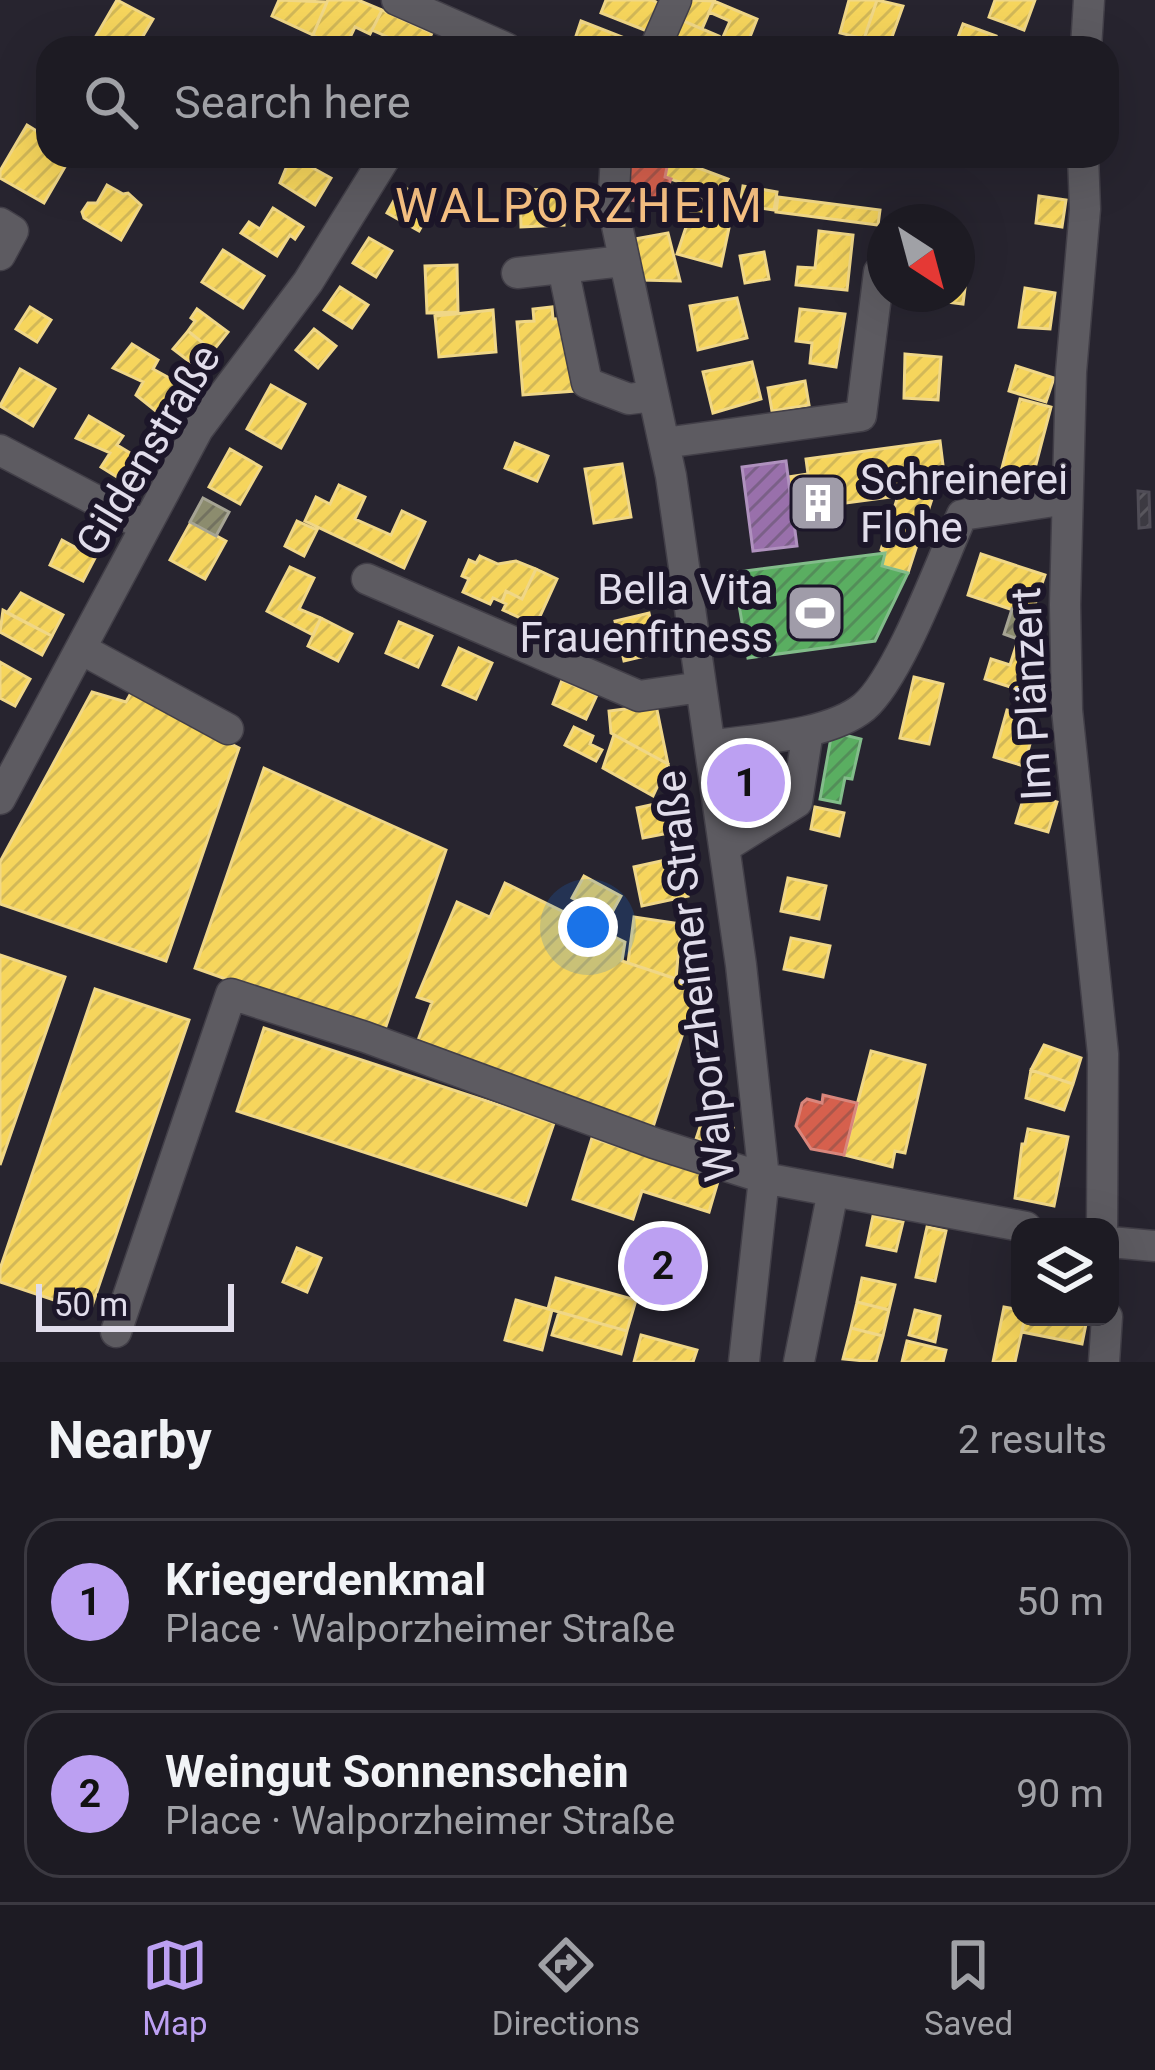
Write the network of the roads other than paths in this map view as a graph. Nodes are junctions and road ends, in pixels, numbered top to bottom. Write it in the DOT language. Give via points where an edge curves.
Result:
graph roads {
  1 [pos="398,0"];
  2 [pos="676,0"];
  3 [pos="1089,0"];
  4 [pos="454,36"];
  5 [pos="660,36"];
  6 [pos="1087,36"];
  7 [pos="379,168"];
  8 [pos="615,168"];
  9 [pos="1083,168"];
  10 [pos="0,223"];
  11 [pos="0,255"];
  12 [pos="623,261"];
  13 [pos="563,268"];
  14 [pos="517,273"];
  15 [pos="874,312"];
  16 [pos="653,396"];
  17 [pos="664,443"];
  18 [pos="0,450"];
  19 [pos="1067,499"];
  20 [pos="146,526"];
  21 [pos="367,579"];
  22 [pos="81,649"];
  23 [pos="701,687"];
  24 [pos="228,729"];
  25 [pos="808,731"];
  26 [pos="710,746"];
  27 [pos="0,799"];
  28 [pos="724,847"];
  29 [pos="764,1178"];
  30 [pos="833,1191"];
  31 [pos="1102,1218"];
  32 [pos="1011,1224"];
  33 [pos="1119,1243"];
  34 [pos="1155,1246"];
  35 [pos="1106,1326"];
  36 [pos="116,1332"];
  37 [pos="744,1362"];
  38 [pos="799,1362"];
  39 [pos="1104,1362"];
  1 -- 4 [label="street"];
  2 -- 5 [label="street"];
  3 -- 6 [label="street"];
  7 -- 20 [label="street, Gildenstraße" via="308,282 199,429"];
  8 -- 12 [label="street, Walporzheimer Straße"];
  9 -- 19 [label="street, Im Plänzert"];
  10 -- 11 [label="street" via="13,231"];
  12 -- 13 [label="street"];
  12 -- 16 [label="street, Walporzheimer Straße"];
  13 -- 14 [label="street"];
  13 -- 16 [label="street" via="587,383 629,399"];
  15 -- 17 [label="street" via="861,416"];
  16 -- 17 [label="street, Walporzheimer Straße"];
  17 -- 23 [label="street, Walporzheimer Straße"];
  18 -- 20 [label="street"];
  19 -- 25 [label="street" via="962,515 884,683 861,710"];
  19 -- 31 [label="street, Im Plänzert" via="1067,710 1103,1054"];
  20 -- 22 [label="street, Gildenstraße"];
  21 -- 23 [label="street" via="639,696"];
  22 -- 24 [label="street"];
  22 -- 27 [label="street, Gildenstraße"];
  23 -- 26 [label="street, Walporzheimer Straße"];
  25 -- 26 [label="street"];
  25 -- 28 [label="street" via="797,802"];
  26 -- 28 [label="street, Walporzheimer Straße"];
  28 -- 29 [label="street, Walporzheimer Straße"];
  29 -- 30 [label="street"];
  29 -- 36 [label="street" via="230,994"];
  29 -- 37 [label="street, Walporzheimer Straße"];
  30 -- 32 [label="street"];
  30 -- 38 [label="street"];
  33 -- 34 [label="street"];
  35 -- 39 [label="street"];
}
